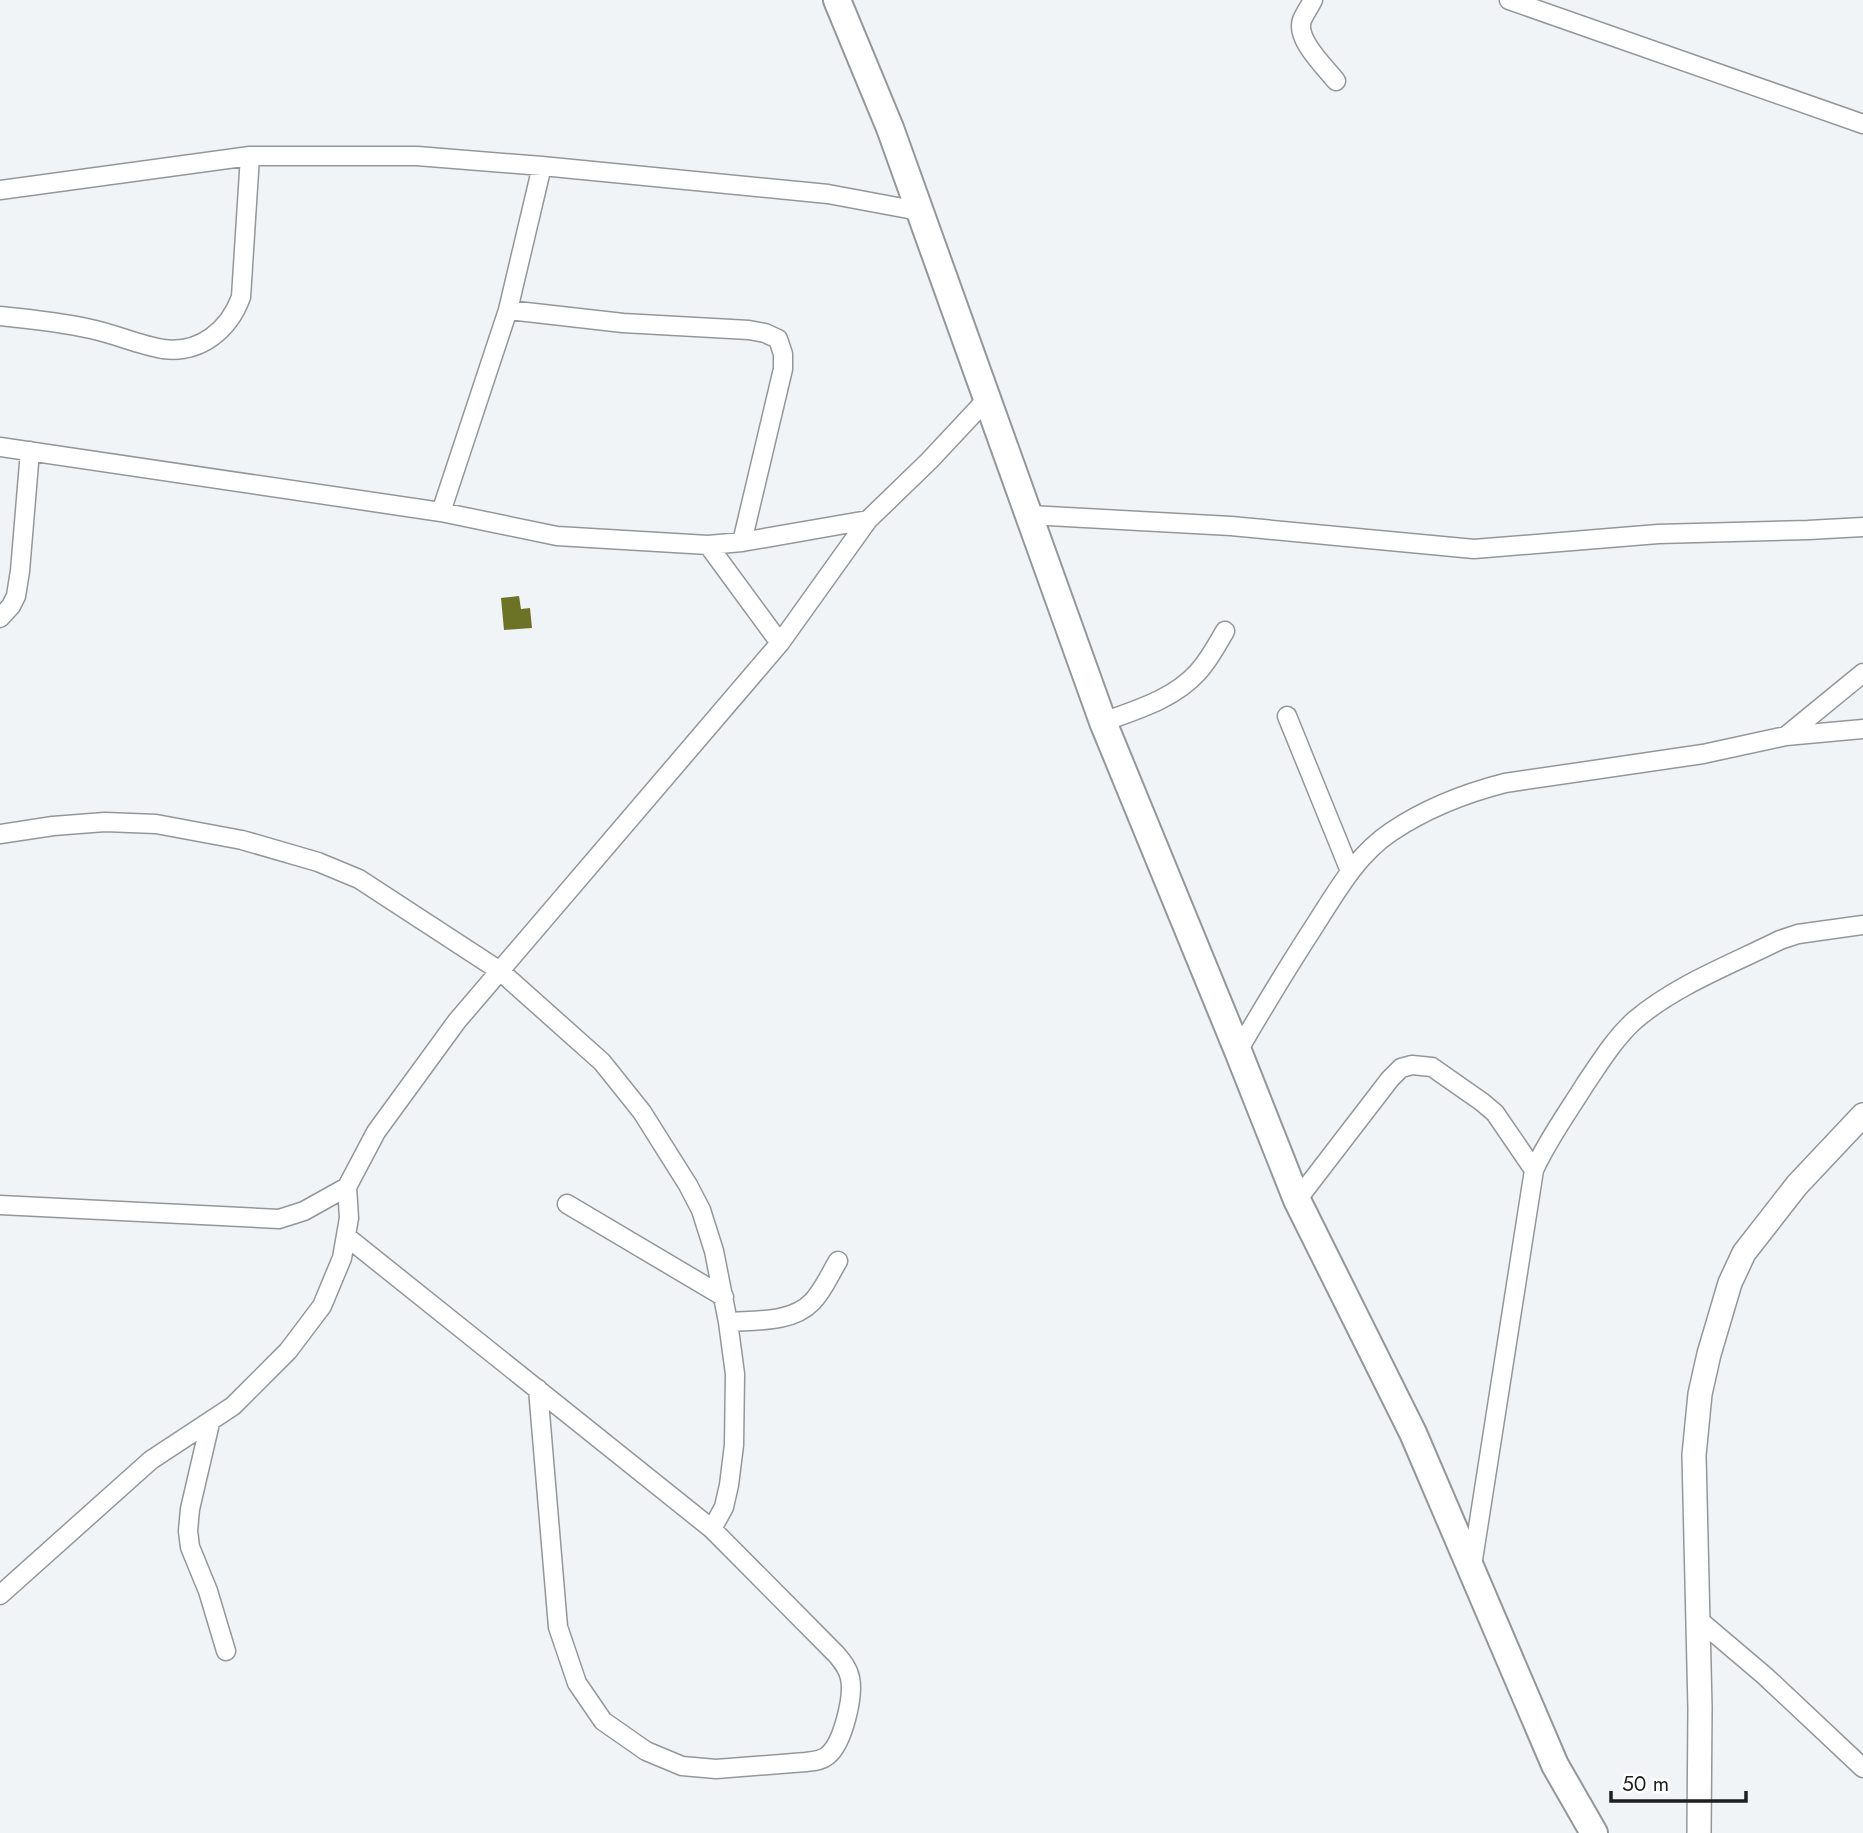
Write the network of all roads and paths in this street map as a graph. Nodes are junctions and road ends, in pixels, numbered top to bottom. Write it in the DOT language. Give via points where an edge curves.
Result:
graph roads {
  1 [pos="836,0"];
  2 [pos="1313,0"];
  3 [pos="1509,0"];
  4 [pos="1336,82"];
  5 [pos="1863,124"];
  6 [pos="250,156"];
  7 [pos="542,166"];
  8 [pos="0,190"];
  9 [pos="919,211"];
  10 [pos="508,310"];
  11 [pos="0,316"];
  12 [pos="988,398"];
  13 [pos="0,447"];
  14 [pos="30,451"];
  15 [pos="441,512"];
  16 [pos="1030,515"];
  17 [pos="868,520"];
  18 [pos="1863,527"];
  19 [pos="742,542"];
  20 [pos="708,545"];
  21 [pos="0,618"];
  22 [pos="1225,631"];
  23 [pos="780,643"];
  24 [pos="1863,673"];
  25 [pos="1287,716"];
  26 [pos="1102,722"];
  27 [pos="1863,729"];
  28 [pos="1786,736"];
  29 [pos="0,834"];
  30 [pos="1350,871"];
  31 [pos="1863,925"];
  32 [pos="500,971"];
  33 [pos="1238,1051"];
  34 [pos="1863,1115"];
  35 [pos="1534,1170"];
  36 [pos="347,1186"];
  37 [pos="1297,1200"];
  38 [pos="567,1204"];
  39 [pos="0,1205"];
  40 [pos="347,1237"];
  41 [pos="838,1261"];
  42 [pos="724,1297"];
  43 [pos="728,1322"];
  44 [pos="538,1389"];
  45 [pos="210,1423"];
  46 [pos="712,1529"];
  47 [pos="1471,1573"];
  48 [pos="0,1595"];
  49 [pos="1699,1620"];
  50 [pos="226,1651"];
  51 [pos="1863,1768"];
  52 [pos="1594,1833"];
  53 [pos="1699,1833"];
  1 -- 9 [label="main road"];
  2 -- 4 [label="street" via="1301,22 1302,35"];
  3 -- 5 [label="street"];
  6 -- 7 [label="street" via="417,156"];
  6 -- 8 [label="street"];
  6 -- 11 [label="street" via="241,297 234,315 210,340 165,349 89,328"];
  7 -- 9 [label="street" via="828,194"];
  7 -- 10 [label="street"];
  9 -- 12 [label="main road"];
  10 -- 15 [label="street"];
  10 -- 19 [label="street" via="749,330 778,339 783,369"];
  12 -- 16 [label="main road"];
  12 -- 17 [label="street"];
  13 -- 14 [label="street"];
  14 -- 15 [label="street"];
  14 -- 21 [label="street" via="16,596"];
  15 -- 20 [label="street" via="557,536"];
  16 -- 18 [label="street" via="1231,526 1474,549 1658,534"];
  16 -- 26 [label="main road"];
  17 -- 19 [label="street"];
  17 -- 23 [label="street"];
  19 -- 20 [label="street"];
  20 -- 23 [label="street"];
  22 -- 26 [label="street" via="1207,662 1179,689"];
  23 -- 32 [label="street"];
  24 -- 28 [label="street"];
  25 -- 30 [label="street"];
  26 -- 33 [label="main road"];
  27 -- 28 [label="street"];
  28 -- 30 [label="street" via="1703,754 1481,789 1391,832"];
  29 -- 32 [label="street" via="105,821 156,824 242,840 359,878"];
  30 -- 33 [label="street"];
  31 -- 35 [label="street" via="1780,940 1651,1008 1613,1044"];
  32 -- 36 [label="street" via="457,1021 376,1132"];
  32 -- 42 [label="street" via="602,1062 642,1112 701,1210"];
  33 -- 37 [label="main road"];
  34 -- 49 [label="street" via="1758,1233 1736,1268 1717,1324 1700,1394 1695,1446"];
  35 -- 37 [label="street" via="1489,1107 1432,1067 1412,1065 1390,1079"];
  35 -- 47 [label="street"];
  36 -- 39 [label="street" via="304,1211 279,1219"];
  36 -- 40 [label="street"];
  37 -- 47 [label="main road" via="1402,1410"];
  38 -- 42 [label="street"];
  40 -- 44 [label="street"];
  40 -- 45 [label="street" via="322,1306 271,1369"];
  41 -- 43 [label="street" via="812,1302 798,1313"];
  42 -- 43 [label="street"];
  43 -- 46 [label="street" via="735,1374 734,1445 724,1507"];
  44 -- 46 [label="street"];
  44 -- 46 [label="street" via="558,1627 577,1683 603,1721 646,1751 682,1766 716,1769 819,1760 834,1748 845,1722 851,1689 846,1668"];
  45 -- 48 [label="street" via="151,1460"];
  45 -- 50 [label="street" via="188,1531"];
  47 -- 52 [label="main road" via="1555,1765"];
  49 -- 51 [label="street"];
  49 -- 53 [label="street"];
}
